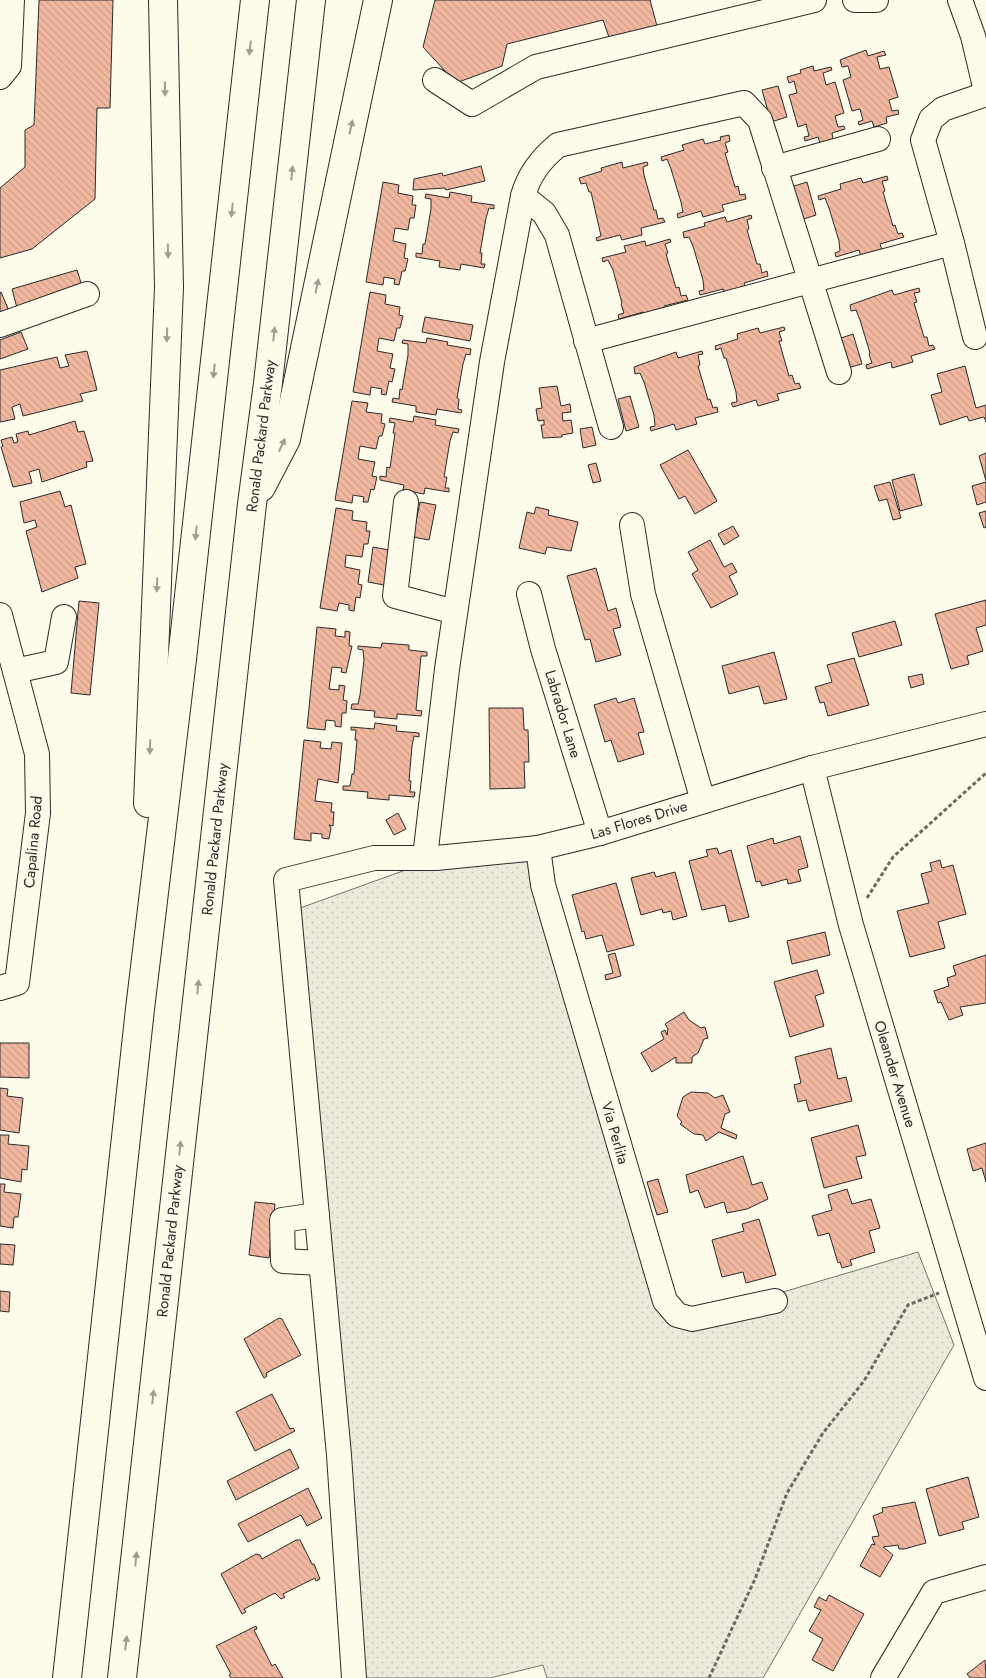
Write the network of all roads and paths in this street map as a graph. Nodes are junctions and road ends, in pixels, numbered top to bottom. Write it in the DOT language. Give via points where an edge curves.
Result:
graph roads {
  1 [pos="12,0"];
  2 [pos="163,0"];
  3 [pos="255,0"];
  4 [pos="311,0"];
  5 [pos="378,0"];
  6 [pos="814,0"];
  7 [pos="855,0"];
  8 [pos="875,0"];
  9 [pos="960,0"];
  10 [pos="751,7"];
  11 [pos="0,77"];
  12 [pos="435,80"];
  13 [pos="986,93"];
  14 [pos="878,139"];
  15 [pos="774,168"];
  16 [pos="524,196"];
  17 [pos="952,243"];
  18 [pos="810,280"];
  19 [pos="87,294"];
  20 [pos="0,325"];
  21 [pos="974,337"];
  22 [pos="586,341"];
  23 [pos="839,372"];
  24 [pos="611,427"];
  25 [pos="406,502"];
  26 [pos="252,504"];
  27 [pos="632,525"];
  28 [pos="529,594"];
  29 [pos="455,612"];
  30 [pos="0,615"];
  31 [pos="64,618"];
  32 [pos="15,671"];
  33 [pos="986,724"];
  34 [pos="812,768"];
  35 [pos="986,773"];
  36 [pos="703,801"];
  37 [pos="600,833"];
  38 [pos="538,848"];
  39 [pos="425,857"];
  40 [pos="851,925"];
  41 [pos="8,985"];
  42 [pos="140,1009"];
  43 [pos="317,1215"];
  44 [pos="321,1263"];
  45 [pos="958,1285"];
  46 [pos="775,1301"];
  47 [pos="986,1378"];
  48 [pos="986,1577"];
  49 [pos="67,1678"];
  50 [pos="122,1678"];
  51 [pos="354,1678"];
  52 [pos="709,1678"];
  53 [pos="883,1678"];
  1 -- 11 [label="street" via="9,66"];
  2 -- 42 [label="highway, one-way" via="169,287"];
  3 -- 42 [label="highway, one-way"];
  26 -- 4 [label="highway, Ronald Packard Parkway, one-way"];
  26 -- 5 [label="highway, one-way" via="286,439"];
  6 -- 10 [label="street"];
  7 -- 8 [label="street"];
  9 -- 13 [label="street" via="973,36"];
  10 -- 12 [label="street" via="536,67 472,104"];
  13 -- 17 [label="street" via="943,110 931,119 923,140"];
  14 -- 15 [label="street"];
  15 -- 16 [label="street" via="760,120 744,103 558,145 543,157 527,181"];
  15 -- 18 [label="street"];
  16 -- 22 [label="street" via="544,213 557,235"];
  16 -- 29 [label="street" via="492,362"];
  17 -- 18 [label="street"];
  17 -- 21 [label="street"];
  18 -- 22 [label="street"];
  18 -- 23 [label="street"];
  19 -- 20 [label="street"];
  22 -- 24 [label="street"];
  25 -- 29 [label="street" via="394,596"];
  50 -- 26 [label="highway, Ronald Packard Parkway, one-way"];
  27 -- 36 [label="street" via="643,594"];
  28 -- 37 [label="street, Labrador Lane"];
  29 -- 39 [label="street"];
  30 -- 32 [label="street, Capalina Road"];
  31 -- 32 [label="street" via="56,662"];
  32 -- 41 [label="street, Capalina Road" via="37,754 38,813"];
  33 -- 34 [label="street, Las Flores Drive"];
  34 -- 36 [label="street, Las Flores Drive"];
  34 -- 40 [label="street, Oleander Avenue"];
  35 -- 40 [label="path" via="893,857"];
  36 -- 37 [label="street, Las Flores Drive"];
  37 -- 38 [label="street, Las Flores Drive"];
  38 -- 39 [label="street, Las Flores Drive"];
  38 -- 46 [label="street, Via Perlita" via="543,885 665,1301 677,1315 692,1319"];
  39 -- 43 [label="street, Las Flores Drive" via="374,858 286,880"];
  40 -- 45 [label="street, Oleander Avenue"];
  42 -- 49 [label="highway"];
  43 -- 44 [label="street"];
  43 -- 44 [label="street" via="282,1220 283,1261"];
  44 -- 51 [label="street" via="339,1455"];
  45 -- 47 [label="street, Oleander Avenue"];
  45 -- 52 [label="path" via="908,1305 864,1381 823,1433 787,1493 755,1579"];
  48 -- 53 [label="street" via="934,1592"];
}
